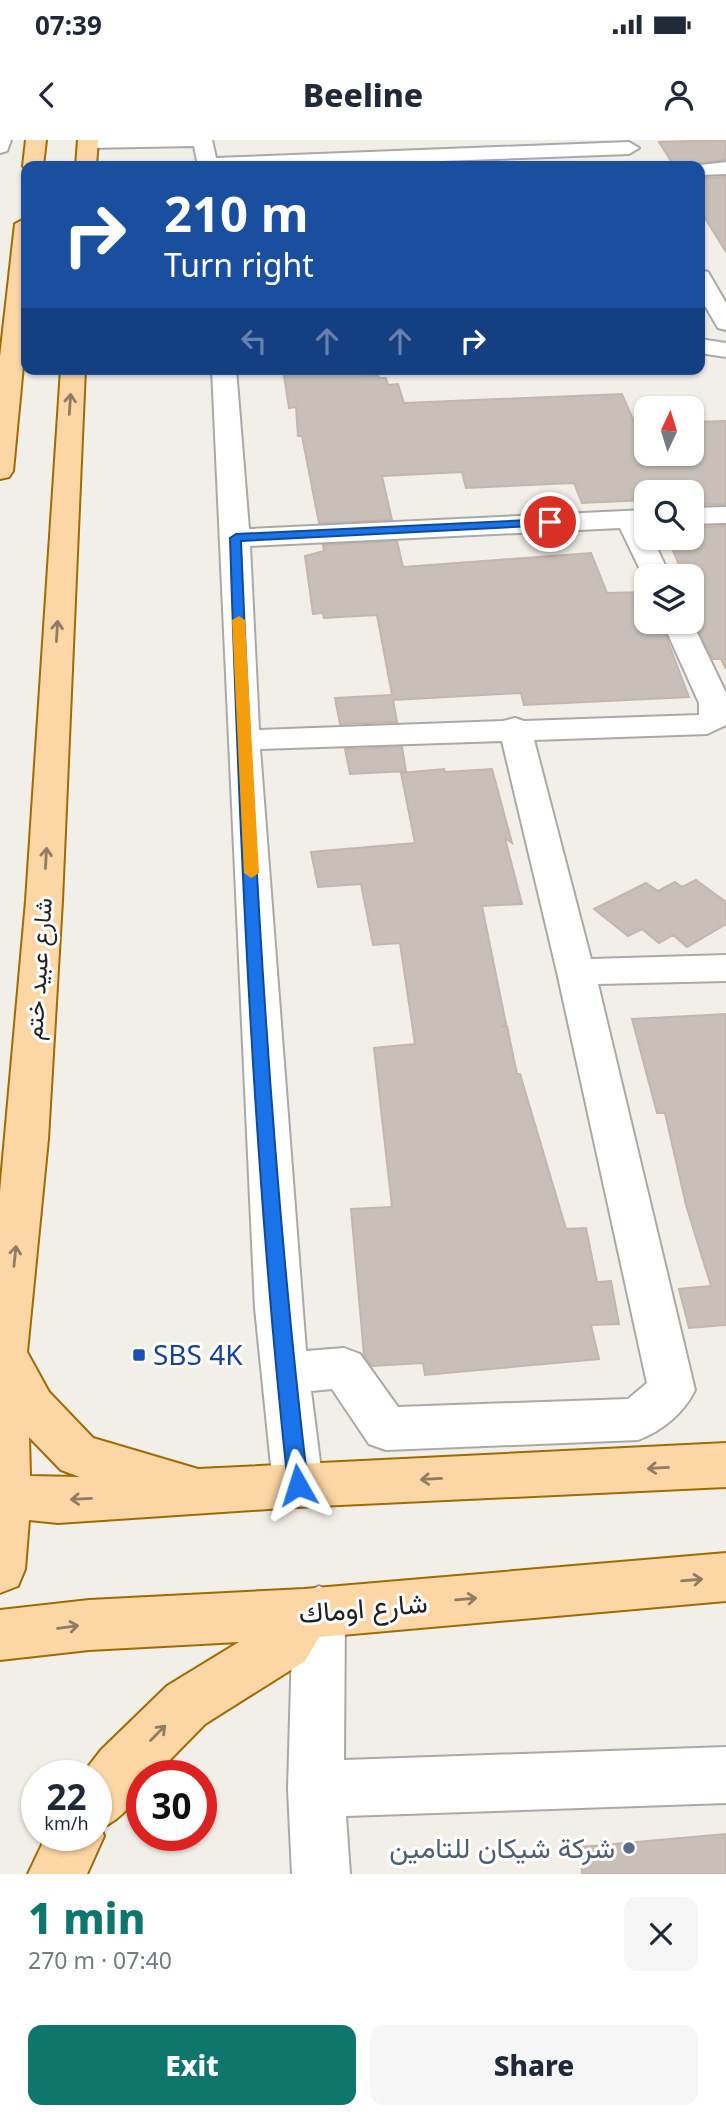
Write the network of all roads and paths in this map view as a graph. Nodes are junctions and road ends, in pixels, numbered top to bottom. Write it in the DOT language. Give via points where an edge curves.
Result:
graph roads {
  1 [pos="1,140"];
  2 [pos="36,140"];
  3 [pos="88,141"];
  4 [pos="627,144"];
  5 [pos="0,147"];
  6 [pos="360,150"];
  7 [pos="481,160"];
  8 [pos="34,161"];
  9 [pos="86,161"];
  10 [pos="207,161"];
  11 [pos="249,161"];
  12 [pos="636,161"];
  13 [pos="726,168"];
  14 [pos="705,169"];
  15 [pos="726,268"];
  16 [pos="705,270"];
  17 [pos="21,272"];
  18 [pos="705,285"];
  19 [pos="726,323"];
  20 [pos="705,347"];
  21 [pos="726,350"];
  22 [pos="73,375"];
  23 [pos="224,375"];
  24 [pos="0,471"];
  25 [pos="726,514"];
  26 [pos="704,515"];
  27 [pos="634,518"];
  28 [pos="236,538"];
  29 [pos="683,634"];
  30 [pos="515,728"];
  31 [pos="243,740"];
  32 [pos="726,968"];
  33 [pos="576,972"];
  34 [pos="5,1355"];
  35 [pos="285,1373"];
  36 [pos="726,1465"];
  37 [pos="298,1485"];
  38 [pos="209,1492"];
  39 [pos="3,1495"];
  40 [pos="0,1569"];
  41 [pos="726,1577"];
  42 [pos="312,1612"];
  43 [pos="0,1635"];
  44 [pos="726,1775"];
  45 [pos="112,1782"];
  46 [pos="316,1789"];
  47 [pos="68,1851"];
  48 [pos="57,1874"];
  49 [pos="321,1874"];
  1 -- 5 [label="street"];
  2 -- 8 [label="main road"];
  3 -- 9 [label="main road"];
  3 -- 10 [label="street" via="202,140"];
  4 -- 7 [label="street"];
  4 -- 12 [label="street"];
  6 -- 7 [label="street"];
  6 -- 11 [label="street"];
  13 -- 14 [label="street"];
  15 -- 16 [label="street"];
  17 -- 24 [label="main road"];
  18 -- 19 [label="street"];
  20 -- 21 [label="street"];
  34 -- 22 [label="main road, شارع عبيد ختم, one-way" via="43,915"];
  23 -- 28 [label="street"];
  25 -- 26 [label="street"];
  27 -- 28 [label="street"];
  28 -- 31 [label="street"];
  29 -- 30 [label="street" via="715,704 715,718 706,724"];
  30 -- 31 [label="street"];
  30 -- 33 [label="street"];
  31 -- 35 [label="street"];
  32 -- 33 [label="street"];
  33 -- 35 [label="street" via="672,1390 638,1419 386,1429 344,1368"];
  34 -- 38 [label="main road" via="29,1404 78,1455"];
  34 -- 39 [label="main road, شارع عبيد ختم"];
  35 -- 37 [label="street"];
  36 -- 37 [label="main road, one-way"];
  37 -- 38 [label="main road"];
  38 -- 39 [label="main road, one-way" via="58,1501"];
  39 -- 40 [label="main road, شارع عبيد ختم"];
  42 -- 41 [label="main road, شارع اوماك, one-way"];
  43 -- 42 [label="main road, شارع اوماك, one-way"];
  45 -- 42 [label="main road, one-way" via="186,1705 286,1643"];
  42 -- 46 [label="street"];
  44 -- 46 [label="street"];
  46 -- 49 [label="street"];
  47 -- 48 [label="main road"];
}
